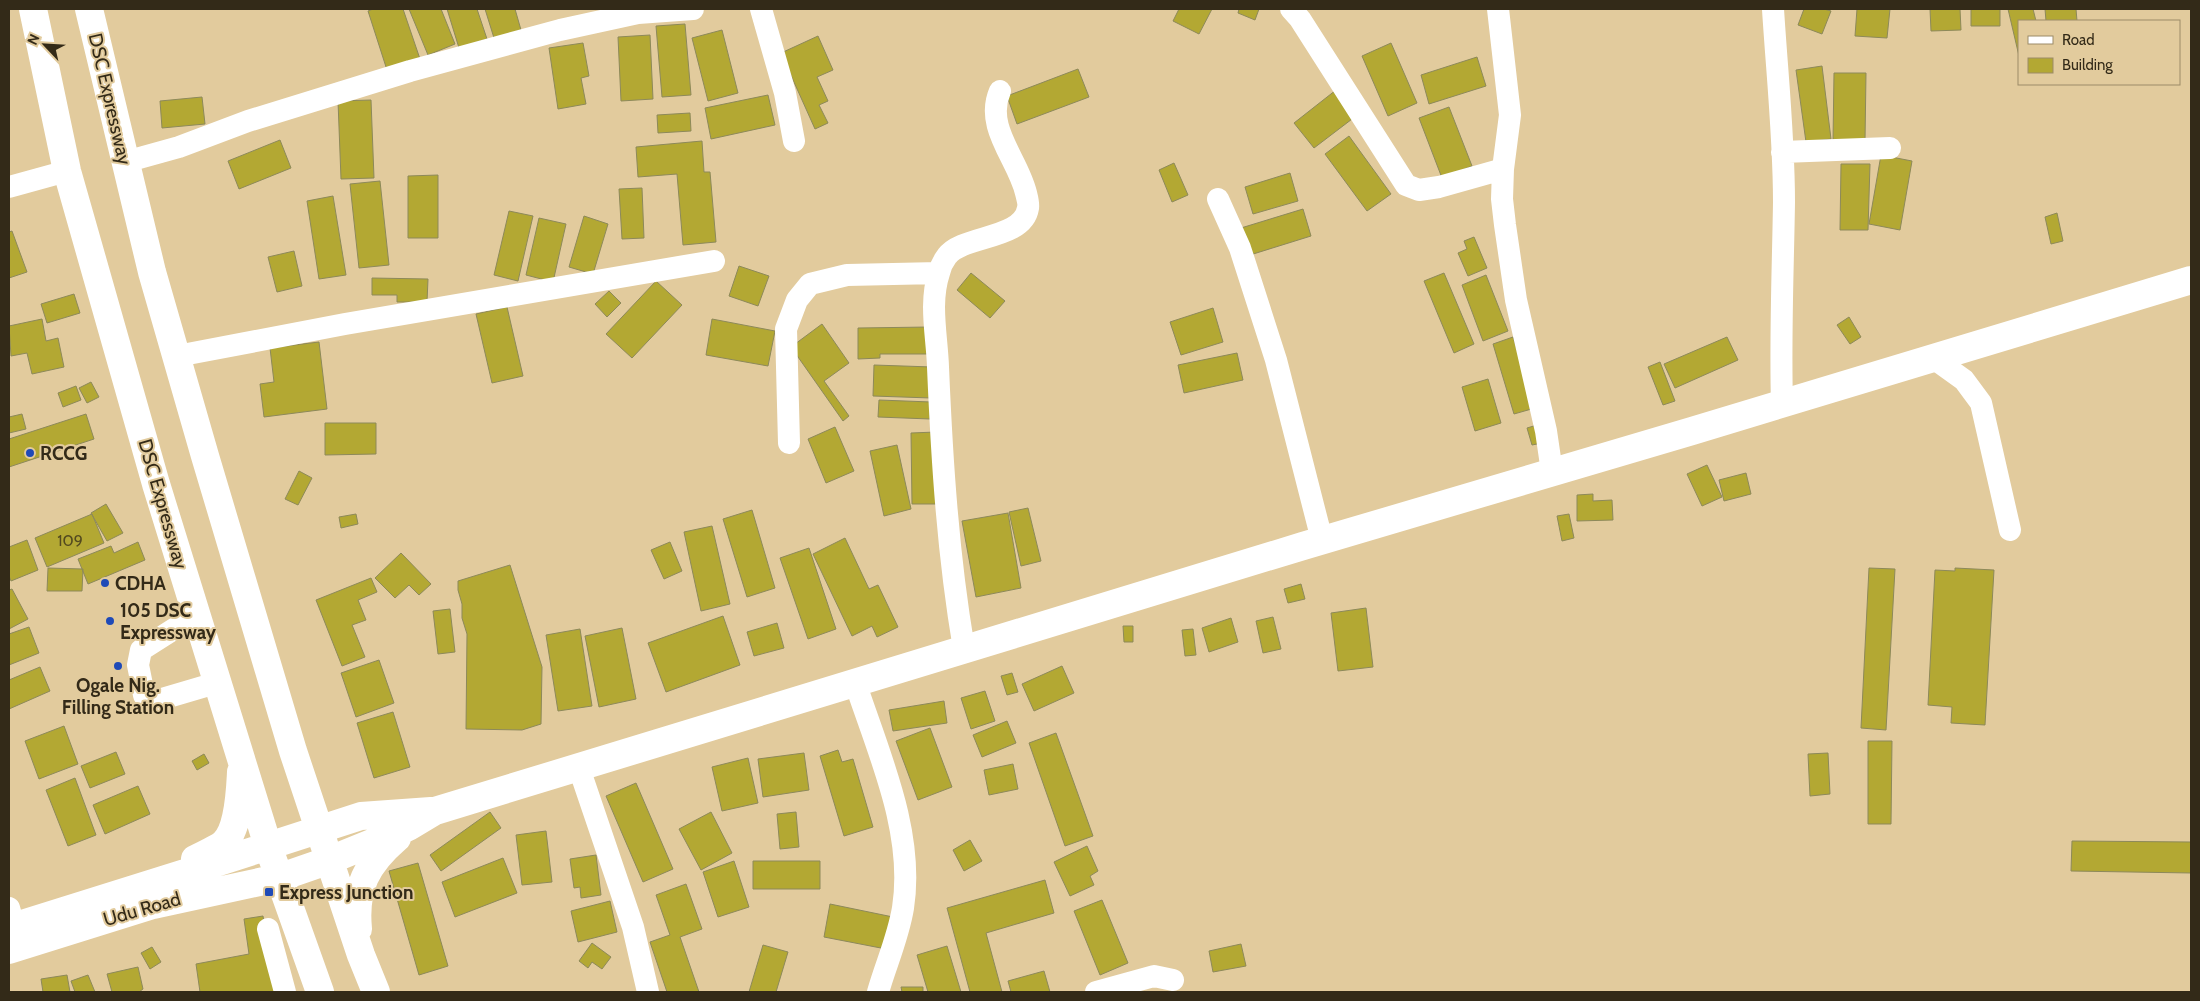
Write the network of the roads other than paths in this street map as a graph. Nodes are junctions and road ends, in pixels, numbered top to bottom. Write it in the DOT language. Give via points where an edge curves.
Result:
graph roads {
  1 [pos="33,9"];
  2 [pos="89,9"];
  3 [pos="693,9"];
  4 [pos="761,9"];
  5 [pos="1291,9"];
  6 [pos="1498,9"];
  7 [pos="1773,9"];
  8 [pos="1000,91"];
  9 [pos="794,141"];
  10 [pos="1890,148"];
  11 [pos="1782,152"];
  12 [pos="125,162"];
  13 [pos="1503,169"];
  14 [pos="67,171"];
  15 [pos="9,187"];
  16 [pos="1218,199"];
  17 [pos="714,261"];
  18 [pos="939,273"];
  19 [pos="2191,280"];
  20 [pos="177,356"];
  21 [pos="1932,357"];
  22 [pos="1782,404"];
  23 [pos="790,443"];
  24 [pos="1552,472"];
  25 [pos="2010,530"];
  26 [pos="1322,540"];
  27 [pos="196,615"];
  28 [pos="964,649"];
  29 [pos="855,682"];
  30 [pos="216,683"];
  31 [pos="241,758"];
  32 [pos="579,768"];
  33 [pos="435,811"];
  34 [pos="410,826"];
  35 [pos="319,829"];
  36 [pos="268,846"];
  37 [pos="330,860"];
  38 [pos="278,878"];
  39 [pos="152,883"];
  40 [pos="10,928"];
  41 [pos="268,929"];
  42 [pos="361,955"];
  43 [pos="1173,980"];
  44 [pos="285,992"];
  45 [pos="320,992"];
  46 [pos="376,992"];
  47 [pos="648,992"];
  48 [pos="878,992"];
  49 [pos="1096,992"];
  1 -- 14 [label="main road, DSC Expressway"];
  2 -- 12 [label="main road, DSC Expressway"];
  3 -- 12 [label="street" via="638,13 550,32 410,71"];
  4 -- 9 [label="street" via="785,94"];
  5 -- 13 [label="street" via="1406,184 1419,190 1440,187"];
  6 -- 13 [label="street" via="1510,115"];
  7 -- 11 [label="street"];
  8 -- 18 [label="street" via="995,102 997,124 1022,177 1029,207 1024,218 1006,232 966,244 948,255"];
  10 -- 11 [label="street"];
  11 -- 22 [label="street"];
  12 -- 20 [label="main road, DSC Expressway"];
  13 -- 24 [label="street" via="1502,199 1516,300 1546,431"];
  14 -- 15 [label="street"];
  14 -- 27 [label="main road, DSC Expressway"];
  16 -- 26 [label="street" via="1240,248 1276,360"];
  17 -- 20 [label="street"];
  18 -- 23 [label="street" via="848,275 810,284 797,300 786,329"];
  18 -- 28 [label="street" via="933,304 942,474 953,585"];
  19 -- 21 [label="main road"];
  20 -- 35 [label="main road, DSC Expressway" via="262,648"];
  21 -- 22 [label="main road"];
  21 -- 25 [label="street" via="1964,380 1981,403"];
  22 -- 24 [label="main road"];
  24 -- 26 [label="main road"];
  26 -- 28 [label="main road"];
  27 -- 30 [label="main road, DSC Expressway"];
  27 -- 30 [label="street" via="141,650 138,664 144,695 156,701"];
  28 -- 29 [label="main road"];
  29 -- 32 [label="main road"];
  29 -- 48 [label="street" via="897,815 906,875 903,908 893,951"];
  30 -- 31 [label="main road, DSC Expressway"];
  31 -- 36 [label="main road, DSC Expressway"];
  31 -- 39 [label="main road" via="236,814 224,843"];
  32 -- 33 [label="main road"];
  32 -- 47 [label="street" via="633,927"];
  33 -- 34 [label="main road"];
  33 -- 35 [label="main road" via="361,816"];
  34 -- 37 [label="main road, Udu Road"];
  34 -- 42 [label="main road" via="381,852 362,881 357,926"];
  35 -- 36 [label="main road"];
  35 -- 37 [label="main road, DSC Expressway"];
  36 -- 38 [label="main road, DSC Expressway"];
  36 -- 39 [label="main road"];
  37 -- 38 [label="main road, Udu Road"];
  37 -- 42 [label="main road, DSC Expressway"];
  38 -- 40 [label="main road, Udu Road" via="153,905"];
  38 -- 45 [label="main road, DSC Expressway"];
  39 -- 40 [label="main road, Udu Road"];
  41 -- 44 [label="street"];
  42 -- 46 [label="main road, DSC Expressway"];
  43 -- 49 [label="street" via="1154,976"];
}
